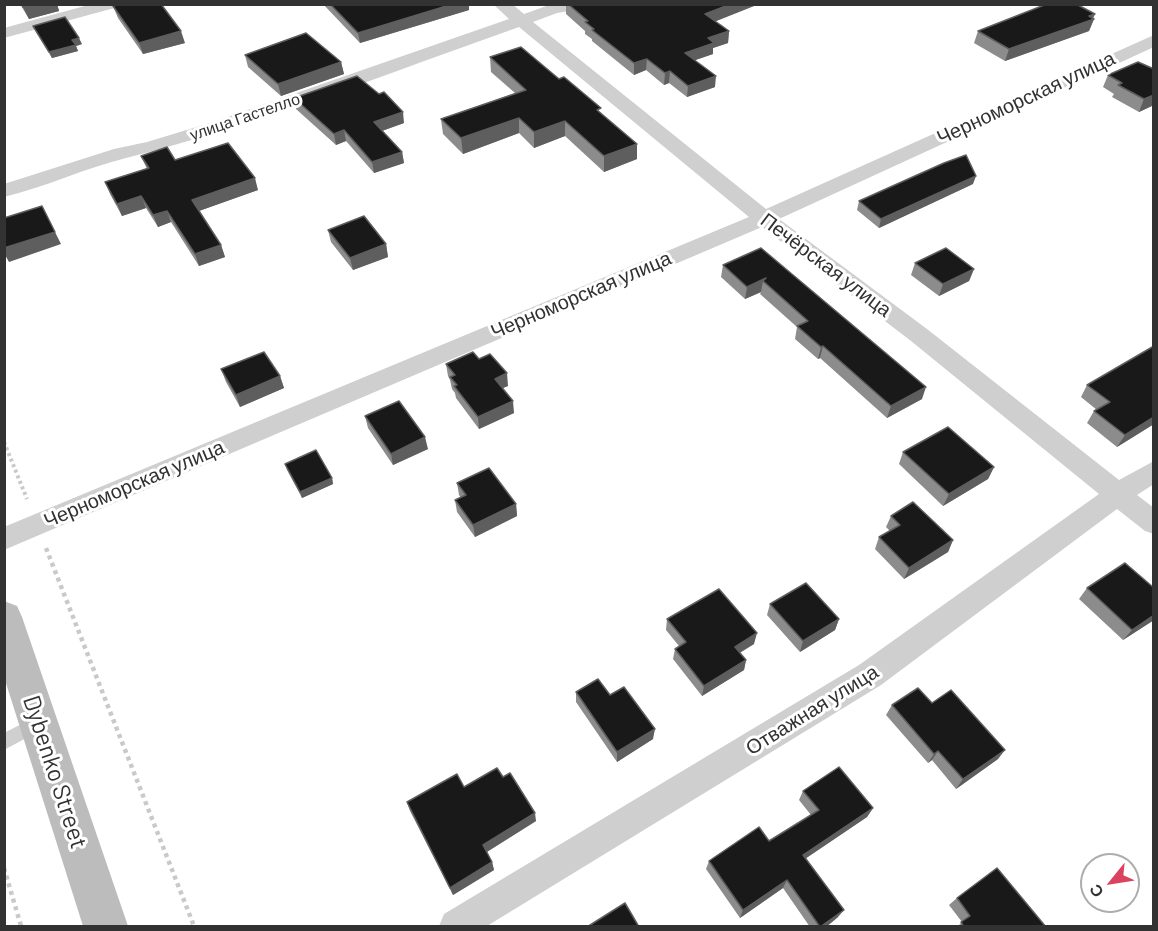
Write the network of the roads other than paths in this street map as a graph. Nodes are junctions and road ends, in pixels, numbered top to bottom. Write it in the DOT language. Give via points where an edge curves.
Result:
graph roads {
  1 [pos="112,4"];
  2 [pos="501,4"];
  3 [pos="587,4"];
  4 [pos="522,20"];
  5 [pos="4,33"];
  6 [pos="1154,40"];
  7 [pos="4,191"];
  8 [pos="764,218"];
  9 [pos="1154,471"];
  10 [pos="1118,494"];
  11 [pos="1154,523"];
  12 [pos="4,539"];
  13 [pos="4,617"];
  14 [pos="39,722"];
  15 [pos="4,742"];
  16 [pos="106,927"];
  17 [pos="456,927"];
  1 -- 5 [label="street"];
  2 -- 4 [label="street, Печёрская улица"];
  3 -- 4 [label="street, улица Гастелло" via="554,9"];
  4 -- 7 [label="street, улица Гастелло" via="220,126"];
  4 -- 8 [label="street, Печёрская улица"];
  6 -- 8 [label="street, Черноморская улица"];
  8 -- 10 [label="street, Печёрская улица" via="919,335"];
  8 -- 12 [label="street, Черноморская улица"];
  9 -- 10 [label="street, Отважная улица"];
  10 -- 11 [label="street, Печёрская улица"];
  10 -- 17 [label="street, Отважная улица" via="870,675"];
  13 -- 14 [label="main road, Dybenko Street"];
  14 -- 15 [label="lane"];
  14 -- 16 [label="main road, Dybenko Street"];
}
